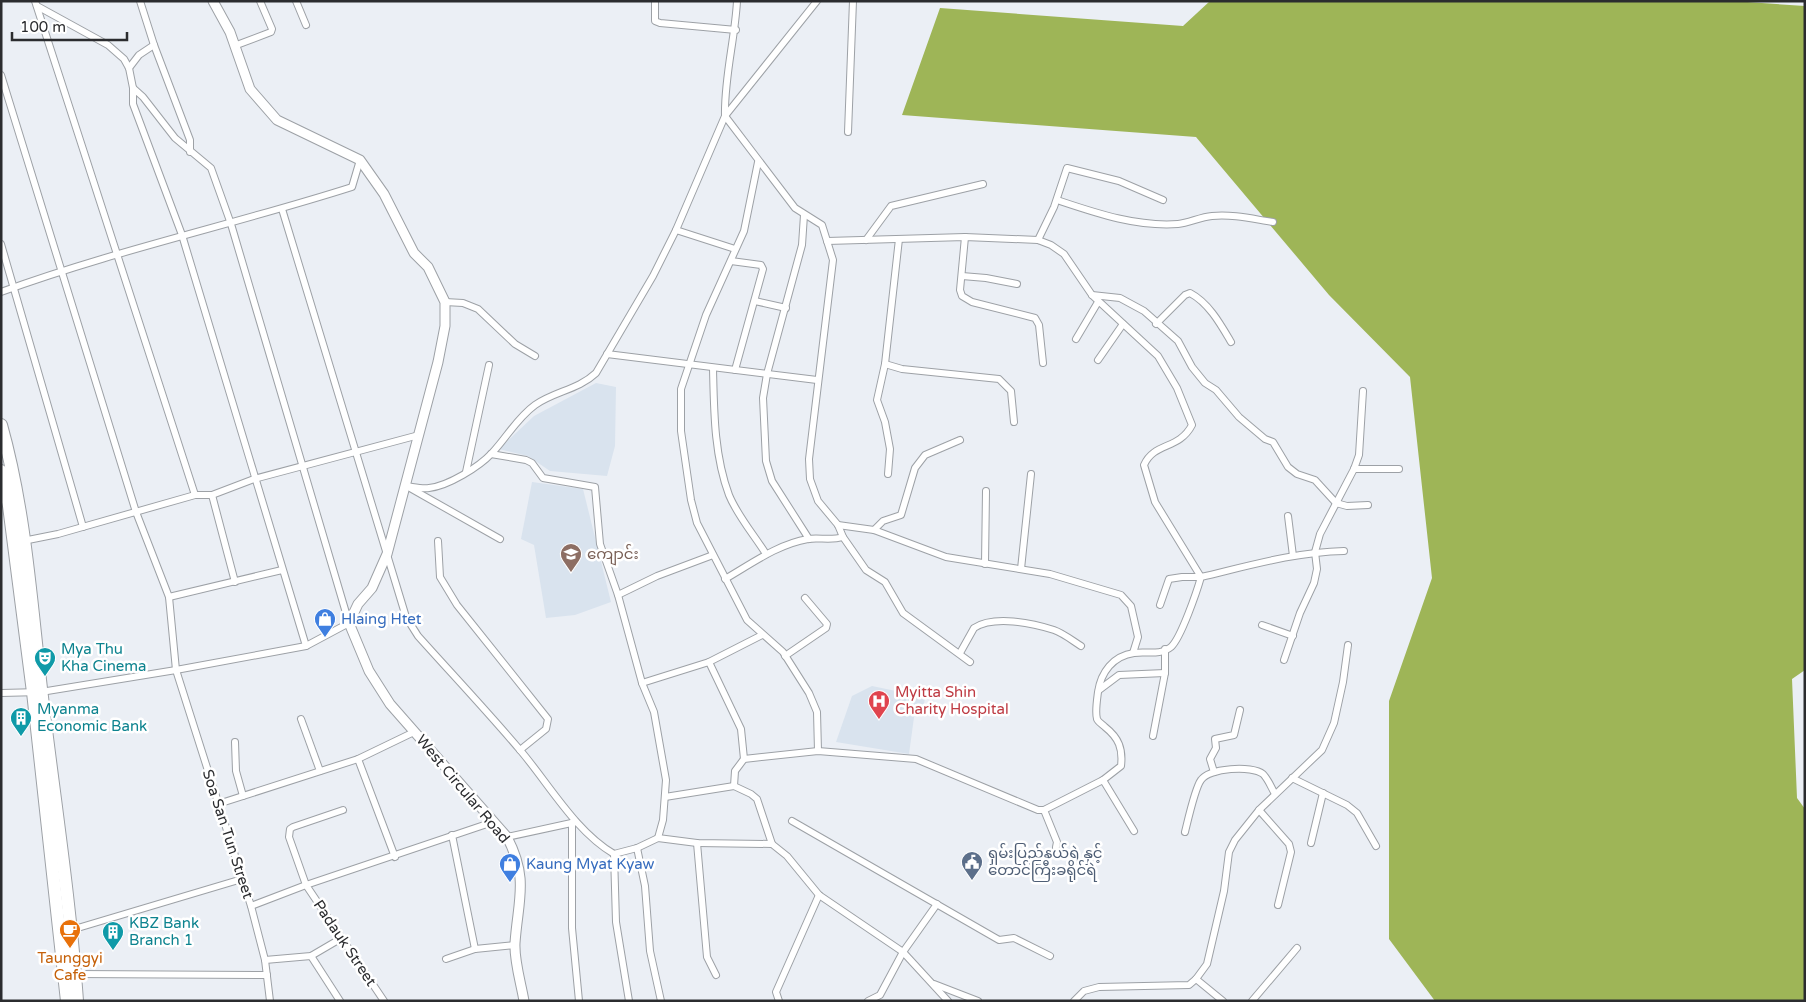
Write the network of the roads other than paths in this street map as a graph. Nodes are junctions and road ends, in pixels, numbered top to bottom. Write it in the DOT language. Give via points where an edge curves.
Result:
graph roads {
  1 [pos="140,1"];
  2 [pos="213,1"];
  3 [pos="260,1"];
  4 [pos="296,1"];
  5 [pos="655,1"];
  6 [pos="737,1"];
  7 [pos="817,1"];
  8 [pos="853,1"];
  9 [pos="36,3"];
  10 [pos="306,25"];
  11 [pos="736,30"];
  12 [pos="154,45"];
  13 [pos="234,46"];
  14 [pos="129,68"];
  15 [pos="1,75"];
  16 [pos="133,88"];
  17 [pos="725,116"];
  18 [pos="848,132"];
  19 [pos="190,152"];
  20 [pos="360,160"];
  21 [pos="758,162"];
  22 [pos="983,184"];
  23 [pos="1057,200"];
  24 [pos="1162,200"];
  25 [pos="282,209"];
  26 [pos="804,215"];
  27 [pos="1273,222"];
  28 [pos="231,224"];
  29 [pos="676,230"];
  30 [pos="182,235"];
  31 [pos="965,237"];
  32 [pos="899,239"];
  33 [pos="866,240"];
  34 [pos="1038,240"];
  35 [pos="827,241"];
  36 [pos="1,244"];
  37 [pos="736,248"];
  38 [pos="119,254"];
  39 [pos="731,260"];
  40 [pos="62,272"];
  41 [pos="962,276"];
  42 [pos="1017,284"];
  43 [pos="14,287"];
  44 [pos="1,292"];
  45 [pos="1092,296"];
  46 [pos="754,301"];
  47 [pos="444,302"];
  48 [pos="1098,302"];
  49 [pos="786,308"];
  50 [pos="1123,324"];
  51 [pos="1156,324"];
  52 [pos="1076,339"];
  53 [pos="1231,342"];
  54 [pos="608,354"];
  55 [pos="536,356"];
  56 [pos="1098,360"];
  57 [pos="1043,363"];
  58 [pos="690,364"];
  59 [pos="885,364"];
  60 [pos="489,365"];
  61 [pos="713,368"];
  62 [pos="735,370"];
  63 [pos="767,374"];
  64 [pos="818,380"];
  65 [pos="1363,391"];
  66 [pos="1014,422"];
  67 [pos="1,425"];
  68 [pos="419,435"];
  69 [pos="960,440"];
  70 [pos="356,452"];
  71 [pos="491,454"];
  72 [pos="303,467"];
  73 [pos="1354,469"];
  74 [pos="1399,469"];
  75 [pos="1,471"];
  76 [pos="466,472"];
  77 [pos="888,474"];
  78 [pos="1031,474"];
  79 [pos="254,480"];
  80 [pos="406,486"];
  81 [pos="986,491"];
  82 [pos="195,495"];
  83 [pos="212,495"];
  84 [pos="1336,503"];
  85 [pos="1368,506"];
  86 [pos="136,512"];
  87 [pos="1288,516"];
  88 [pos="838,525"];
  89 [pos="83,527"];
  90 [pos="874,530"];
  91 [pos="843,537"];
  92 [pos="809,538"];
  93 [pos="500,540"];
  94 [pos="19,541"];
  95 [pos="438,541"];
  96 [pos="1344,551"];
  97 [pos="1315,552"];
  98 [pos="387,554"];
  99 [pos="766,554"];
  100 [pos="713,555"];
  101 [pos="1293,556"];
  102 [pos="985,564"];
  103 [pos="1021,569"];
  104 [pos="282,570"];
  105 [pos="1201,577"];
  106 [pos="725,579"];
  107 [pos="235,582"];
  108 [pos="618,595"];
  109 [pos="169,597"];
  110 [pos="805,598"];
  111 [pos="1160,605"];
  112 [pos="349,623"];
  113 [pos="1262,625"];
  114 [pos="762,635"];
  115 [pos="1293,636"];
  116 [pos="1348,645"];
  117 [pos="306,646"];
  118 [pos="1081,646"];
  119 [pos="1165,649"];
  120 [pos="960,653"];
  121 [pos="1133,653"];
  122 [pos="785,656"];
  123 [pos="1284,660"];
  124 [pos="709,662"];
  125 [pos="970,662"];
  126 [pos="176,670"];
  127 [pos="1165,673"];
  128 [pos="642,684"];
  129 [pos="1098,690"];
  130 [pos="37,692"];
  131 [pos="1,693"];
  132 [pos="1240,710"];
  133 [pos="301,719"];
  134 [pos="414,732"];
  135 [pos="1153,736"];
  136 [pos="235,742"];
  137 [pos="520,750"];
  138 [pos="818,751"];
  139 [pos="358,759"];
  140 [pos="744,759"];
  141 [pos="320,771"];
  142 [pos="1214,772"];
  143 [pos="1292,778"];
  144 [pos="1103,780"];
  145 [pos="734,786"];
  146 [pos="1322,793"];
  147 [pos="1275,794"];
  148 [pos="243,796"];
  149 [pos="665,797"];
  150 [pos="218,804"];
  151 [pos="343,810"];
  152 [pos="1044,810"];
  153 [pos="1259,810"];
  154 [pos="792,821"];
  155 [pos="493,822"];
  156 [pos="575,822"];
  157 [pos="1134,831"];
  158 [pos="1185,832"];
  159 [pos="452,835"];
  160 [pos="507,838"];
  161 [pos="658,838"];
  162 [pos="697,843"];
  163 [pos="1311,843"];
  164 [pos="772,844"];
  165 [pos="1376,846"];
  166 [pos="1056,847"];
  167 [pos="637,848"];
  168 [pos="614,854"];
  169 [pos="394,857"];
  170 [pos="242,879"];
  171 [pos="306,885"];
  172 [pos="819,895"];
  173 [pos="937,904"];
  174 [pos="1278,904"];
  175 [pos="251,906"];
  176 [pos="71,930"];
  177 [pos="340,939"];
  178 [pos="515,945"];
  179 [pos="1297,948"];
  180 [pos="476,949"];
  181 [pos="903,952"];
  182 [pos="311,956"];
  183 [pos="1050,956"];
  184 [pos="446,959"];
  185 [pos="265,960"];
  186 [pos="76,974"];
  187 [pos="267,975"];
  188 [pos="716,976"];
  189 [pos="1196,979"];
  190 [pos="933,984"];
  191 [pos="67,1001"];
  192 [pos="77,1001"];
  193 [pos="270,1001"];
  194 [pos="340,1001"];
  195 [pos="384,1001"];
  196 [pos="524,1001"];
  197 [pos="579,1001"];
  198 [pos="629,1001"];
  199 [pos="661,1001"];
  200 [pos="779,1001"];
  201 [pos="868,1001"];
  202 [pos="948,1001"];
  203 [pos="978,1001"];
  204 [pos="1074,1001"];
  205 [pos="1223,1001"];
  206 [pos="1252,1001"];
  1 -- 12 [label="street"];
  2 -- 13 [label="street"];
  3 -- 13 [label="street" via="271,32"];
  4 -- 10 [label="street"];
  5 -- 11 [label="street" via="655,21 660,23"];
  6 -- 11 [label="street"];
  7 -- 17 [label="street"];
  8 -- 18 [label="street"];
  9 -- 14 [label="street" via="108,45"];
  9 -- 38 [label="street"];
  11 -- 17 [label="street"];
  12 -- 14 [label="street"];
  12 -- 19 [label="street" via="190,140"];
  13 -- 20 [label="street" via="250,89 277,120"];
  14 -- 16 [label="street"];
  15 -- 40 [label="street, Soa San Tun Street"];
  16 -- 19 [label="street" via="174,138"];
  16 -- 30 [label="street" via="132,104"];
  17 -- 21 [label="street"];
  17 -- 29 [label="street"];
  19 -- 28 [label="street" via="211,168"];
  20 -- 25 [label="street" via="352,186"];
  20 -- 47 [label="street" via="384,194 414,253 428,267"];
  21 -- 26 [label="street"];
  21 -- 37 [label="street" via="744,231"];
  22 -- 33 [label="street" via="891,206"];
  23 -- 24 [label="street" via="1067,168 1119,181"];
  23 -- 27 [label="street" via="1135,222 1179,224 1210,216 1232,215"];
  23 -- 34 [label="street"];
  25 -- 28 [label="street"];
  25 -- 70 [label="street"];
  26 -- 35 [label="street" via="822,225"];
  26 -- 49 [label="street" via="802,245"];
  28 -- 30 [label="street"];
  28 -- 72 [label="street"];
  29 -- 37 [label="street"];
  29 -- 54 [label="street"];
  30 -- 38 [label="street"];
  30 -- 79 [label="street"];
  31 -- 32 [label="street"];
  31 -- 34 [label="street"];
  31 -- 41 [label="street"];
  32 -- 33 [label="street"];
  32 -- 59 [label="street"];
  33 -- 35 [label="street"];
  34 -- 45 [label="street" via="1064,254"];
  35 -- 64 [label="street" via="833,260"];
  36 -- 43 [label="street"];
  37 -- 39 [label="street"];
  38 -- 40 [label="street"];
  38 -- 82 [label="street"];
  39 -- 46 [label="street" via="761,265 763,269"];
  39 -- 58 [label="street" via="706,315"];
  40 -- 43 [label="street"];
  40 -- 86 [label="street, Soa San Tun Street"];
  41 -- 42 [label="street"];
  41 -- 57 [label="street" via="960,290 966,299 1035,318 1039,325"];
  43 -- 44 [label="street"];
  43 -- 89 [label="street"];
  45 -- 48 [label="street"];
  45 -- 51 [label="street" via="1120,298 1144,311"];
  46 -- 49 [label="street"];
  46 -- 62 [label="street"];
  47 -- 55 [label="street" via="463,303 478,309 515,344"];
  47 -- 68 [label="street" via="445,326"];
  48 -- 50 [label="street"];
  48 -- 52 [label="street"];
  49 -- 63 [label="street"];
  50 -- 56 [label="street"];
  50 -- 105 [label="street" via="1158,356 1177,388 1192,425 1180,441 1151,453 1144,465 1155,502"];
  51 -- 53 [label="street" via="1190,293 1218,320"];
  51 -- 84 [label="street" via="1178,341 1205,383 1216,390 1239,417 1265,439 1274,442 1288,466 1297,474 1315,480"];
  54 -- 58 [label="street"];
  54 -- 71 [label="street" via="585,383 534,406 513,425"];
  58 -- 61 [label="street"];
  58 -- 100 [label="street" via="681,389 681,431 691,500 697,523"];
  59 -- 66 [label="street" via="902,369 999,379 1011,391"];
  59 -- 77 [label="street" via="877,400 890,449"];
  60 -- 76 [label="street"];
  61 -- 62 [label="street"];
  61 -- 99 [label="street" via="719,454 729,495"];
  62 -- 63 [label="street"];
  63 -- 64 [label="street"];
  63 -- 92 [label="street" via="763,398 766,460 772,481"];
  64 -- 88 [label="street" via="809,459 810,479 818,501"];
  65 -- 73 [label="street" via="1359,455"];
  67 -- 94 [label="highway" via="11,459"];
  68 -- 70 [label="street"];
  68 -- 80 [label="street"];
  69 -- 90 [label="street" via="925,455 915,468 901,515 883,521"];
  70 -- 72 [label="street"];
  70 -- 98 [label="street"];
  71 -- 76 [label="street"];
  71 -- 108 [label="street" via="526,460 543,478 595,487 600,544"];
  72 -- 79 [label="street"];
  72 -- 112 [label="street"];
  73 -- 74 [label="street"];
  73 -- 84 [label="street"];
  75 -- 94 [label="highway"];
  76 -- 80 [label="street" via="446,484 428,488"];
  78 -- 103 [label="street"];
  79 -- 83 [label="street"];
  79 -- 104 [label="street"];
  80 -- 93 [label="street"];
  80 -- 98 [label="street"];
  81 -- 102 [label="street"];
  82 -- 83 [label="street"];
  82 -- 86 [label="street"];
  83 -- 107 [label="street"];
  84 -- 85 [label="street"];
  84 -- 97 [label="street"];
  86 -- 89 [label="street"];
  86 -- 109 [label="street, Soa San Tun Street"];
  87 -- 101 [label="street"];
  88 -- 90 [label="street"];
  88 -- 91 [label="street"];
  89 -- 94 [label="street"];
  90 -- 102 [label="street" via="946,557"];
  91 -- 92 [label="street"];
  91 -- 120 [label="street" via="866,570 885,582 903,613"];
  92 -- 99 [label="street"];
  94 -- 130 [label="highway"];
  95 -- 137 [label="street" via="440,577 447,589 548,719 546,729"];
  96 -- 97 [label="street"];
  97 -- 101 [label="street"];
  97 -- 115 [label="street" via="1318,569"];
  98 -- 112 [label="street" via="372,588 358,604"];
  98 -- 137 [label="street" via="406,617 418,636"];
  99 -- 106 [label="street"];
  100 -- 106 [label="street"];
  100 -- 108 [label="street"];
  101 -- 105 [label="street"];
  102 -- 103 [label="street"];
  103 -- 121 [label="street" via="1050,574 1120,595 1131,606 1138,637"];
  104 -- 107 [label="street"];
  104 -- 117 [label="street"];
  105 -- 111 [label="street" via="1169,579"];
  105 -- 119 [label="street" via="1183,624 1171,647"];
  106 -- 114 [label="street" via="747,620"];
  107 -- 109 [label="street"];
  108 -- 128 [label="street"];
  109 -- 126 [label="street, Soa San Tun Street"];
  110 -- 122 [label="street" via="827,624 826,628"];
  112 -- 117 [label="street"];
  112 -- 134 [label="street, West Circular Road" via="369,671 390,704"];
  113 -- 115 [label="street"];
  114 -- 122 [label="street"];
  114 -- 124 [label="street"];
  115 -- 123 [label="street"];
  116 -- 143 [label="street" via="1334,723 1322,750"];
  117 -- 126 [label="street"];
  118 -- 120 [label="street" via="1056,630 1018,622 990,622 974,628"];
  119 -- 121 [label="street" via="1155,653"];
  119 -- 127 [label="street"];
  120 -- 125 [label="street"];
  121 -- 129 [label="street" via="1112,662"];
  122 -- 138 [label="street" via="800,675 817,712"];
  124 -- 128 [label="street"];
  124 -- 140 [label="street" via="741,729"];
  126 -- 130 [label="street"];
  126 -- 150 [label="street, Soa San Tun Street"];
  127 -- 129 [label="street" via="1119,675"];
  127 -- 135 [label="street"];
  128 -- 149 [label="street" via="654,712 666,780"];
  129 -- 144 [label="street" via="1098,721 1115,735 1122,757 1121,766"];
  130 -- 131 [label="street"];
  130 -- 176 [label="highway"];
  130 -- 191 [label="highway"];
  132 -- 142 [label="street" via="1234,734 1216,739 1216,748 1210,759"];
  133 -- 141 [label="street"];
  134 -- 139 [label="street"];
  134 -- 155 [label="street, West Circular Road"];
  136 -- 148 [label="street" via="236,771"];
  137 -- 156 [label="street"];
  138 -- 140 [label="street"];
  138 -- 152 [label="street" via="916,759 1032,809"];
  139 -- 141 [label="street"];
  139 -- 169 [label="street"];
  140 -- 145 [label="street" via="735,771"];
  141 -- 148 [label="street"];
  142 -- 147 [label="street" via="1257,770"];
  142 -- 158 [label="street" via="1201,780"];
  143 -- 146 [label="street"];
  143 -- 147 [label="street"];
  144 -- 152 [label="street"];
  144 -- 157 [label="street"];
  145 -- 149 [label="street"];
  145 -- 164 [label="street" via="757,799"];
  146 -- 163 [label="street"];
  146 -- 165 [label="street" via="1356,813"];
  147 -- 153 [label="street"];
  148 -- 150 [label="street"];
  149 -- 161 [label="street"];
  150 -- 170 [label="street, Soa San Tun Street"];
  151 -- 171 [label="street, Padauk Street" via="290,829 289,837"];
  152 -- 166 [label="street"];
  153 -- 174 [label="street" via="1289,844 1291,852"];
  153 -- 189 [label="street" via="1229,852 1212,942 1206,964"];
  154 -- 173 [label="street"];
  155 -- 159 [label="street"];
  155 -- 160 [label="street, West Circular Road"];
  156 -- 160 [label="street"];
  156 -- 168 [label="street"];
  156 -- 197 [label="street" via="572,928"];
  159 -- 169 [label="street"];
  159 -- 180 [label="street"];
  160 -- 178 [label="street, West Circular Road" via="519,863 521,878"];
  161 -- 162 [label="street"];
  161 -- 167 [label="street"];
  162 -- 164 [label="street"];
  162 -- 188 [label="street" via="707,958"];
  164 -- 172 [label="street" via="787,856"];
  167 -- 168 [label="street"];
  167 -- 199 [label="street" via="645,886 650,951"];
  168 -- 198 [label="street" via="616,922"];
  169 -- 171 [label="street"];
  170 -- 175 [label="street, Soa San Tun Street"];
  170 -- 176 [label="street"];
  171 -- 175 [label="street"];
  171 -- 177 [label="street, Padauk Street"];
  172 -- 181 [label="street"];
  172 -- 200 [label="street" via="776,992"];
  173 -- 181 [label="street"];
  173 -- 183 [label="street" via="999,940 1014,938"];
  175 -- 185 [label="street, Soa San Tun Street"];
  176 -- 186 [label="highway"];
  177 -- 182 [label="street"];
  177 -- 195 [label="street, Padauk Street"];
  178 -- 180 [label="street"];
  178 -- 196 [label="street, West Circular Road"];
  179 -- 206 [label="street"];
  180 -- 184 [label="street"];
  181 -- 190 [label="street"];
  181 -- 201 [label="street" via="880,995"];
  182 -- 185 [label="street"];
  182 -- 194 [label="street"];
  185 -- 187 [label="street, Soa San Tun Street"];
  186 -- 187 [label="street"];
  186 -- 192 [label="highway"];
  187 -- 193 [label="street, Soa San Tun Street"];
  189 -- 204 [label="street" via="1189,985 1099,987 1084,992"];
  189 -- 205 [label="street"];
  190 -- 202 [label="street"];
  190 -- 203 [label="street"];
}
